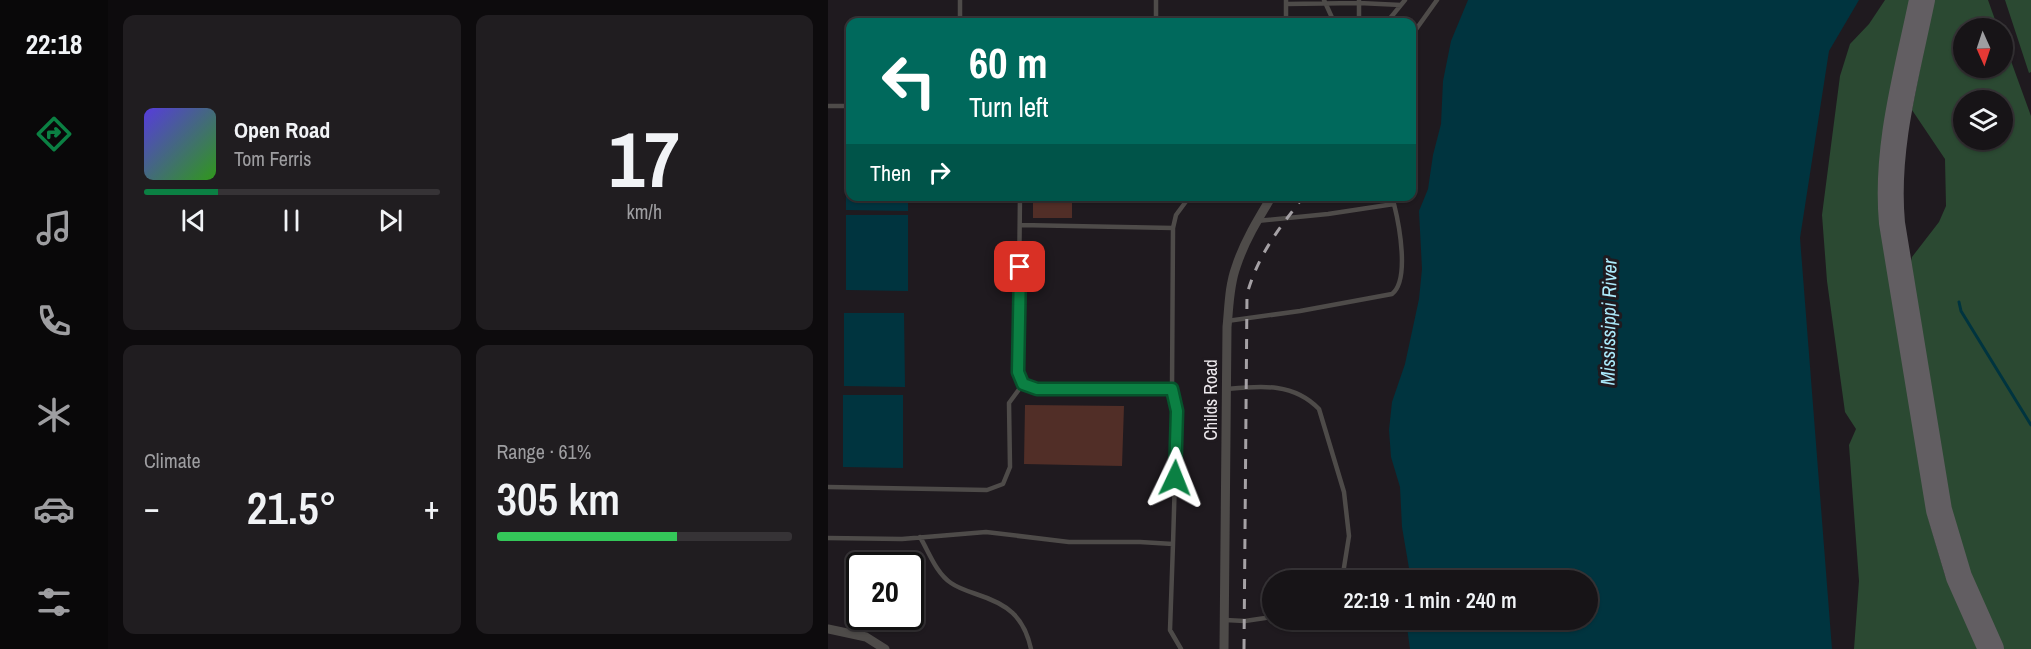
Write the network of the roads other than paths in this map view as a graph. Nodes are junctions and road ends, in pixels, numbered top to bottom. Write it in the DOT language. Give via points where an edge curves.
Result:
graph roads {
  1 [pos="960,0"];
  2 [pos="1156,0"];
  3 [pos="1437,0"];
  4 [pos="1359,1"];
  5 [pos="1286,2"];
  6 [pos="1324,2"];
  7 [pos="1403,2"];
  8 [pos="960,18"];
  9 [pos="1156,18"];
  10 [pos="1286,18"];
  11 [pos="1332,18"];
  12 [pos="1359,18"];
  13 [pos="1390,18"];
  14 [pos="1416,29"];
  15 [pos="828,106"];
  16 [pos="846,106"];
  17 [pos="1020,201"];
  18 [pos="1186,201"];
  19 [pos="1269,201"];
  20 [pos="1256,221"];
  21 [pos="1020,225"];
  22 [pos="1173,228"];
  23 [pos="1227,321"];
  24 [pos="1023,384"];
  25 [pos="1172,389"];
  26 [pos="1226,389"];
  27 [pos="828,487"];
  28 [pos="920,537"];
  29 [pos="828,538"];
  30 [pos="1173,544"];
  31 [pos="1343,570"];
  32 [pos="1262,618"];
  33 [pos="1225,620"];
  34 [pos="828,629"];
  35 [pos="885,649"];
  36 [pos="1031,649"];
  37 [pos="1181,649"];
  38 [pos="1224,649"];
  1 -- 8 [label="lane"];
  2 -- 9 [label="lane"];
  3 -- 14 [label="lane"];
  4 -- 6 [label="lane"];
  4 -- 7 [label="lane"];
  4 -- 12 [label="lane"];
  5 -- 6 [label="lane"];
  5 -- 10 [label="lane"];
  6 -- 11 [label="lane"];
  7 -- 13 [label="lane"];
  15 -- 16 [label="lane"];
  17 -- 21 [label="lane"];
  18 -- 22 [label="lane" via="1176,215"];
  19 -- 20 [label="street, Childs Road"];
  20 -- 23 [label="street, Childs Road" via="1235,269"];
  20 -- 23 [label="lane" via="1394,204 1400,233 1401,280 1392,294"];
  21 -- 22 [label="lane"];
  21 -- 24 [label="lane" via="1018,372"];
  22 -- 25 [label="lane"];
  23 -- 26 [label="street, Childs Road"];
  24 -- 25 [label="lane" via="1037,389"];
  24 -- 27 [label="lane" via="1009,403 1010,467 1003,484 987,490"];
  25 -- 30 [label="lane" via="1177,411"];
  26 -- 31 [label="lane" via="1290,390 1310,399 1319,409 1344,492 1348,536"];
  26 -- 33 [label="street, Childs Road"];
  28 -- 29 [label="lane"];
  28 -- 30 [label="lane" via="986,532 1069,542"];
  28 -- 36 [label="lane" via="949,582 998,601 1016,616 1025,628"];
  30 -- 37 [label="lane" via="1170,630"];
  32 -- 33 [label="lane"];
  33 -- 38 [label="street, Childs Road"];
  34 -- 35 [label="street" via="866,637"];
}
